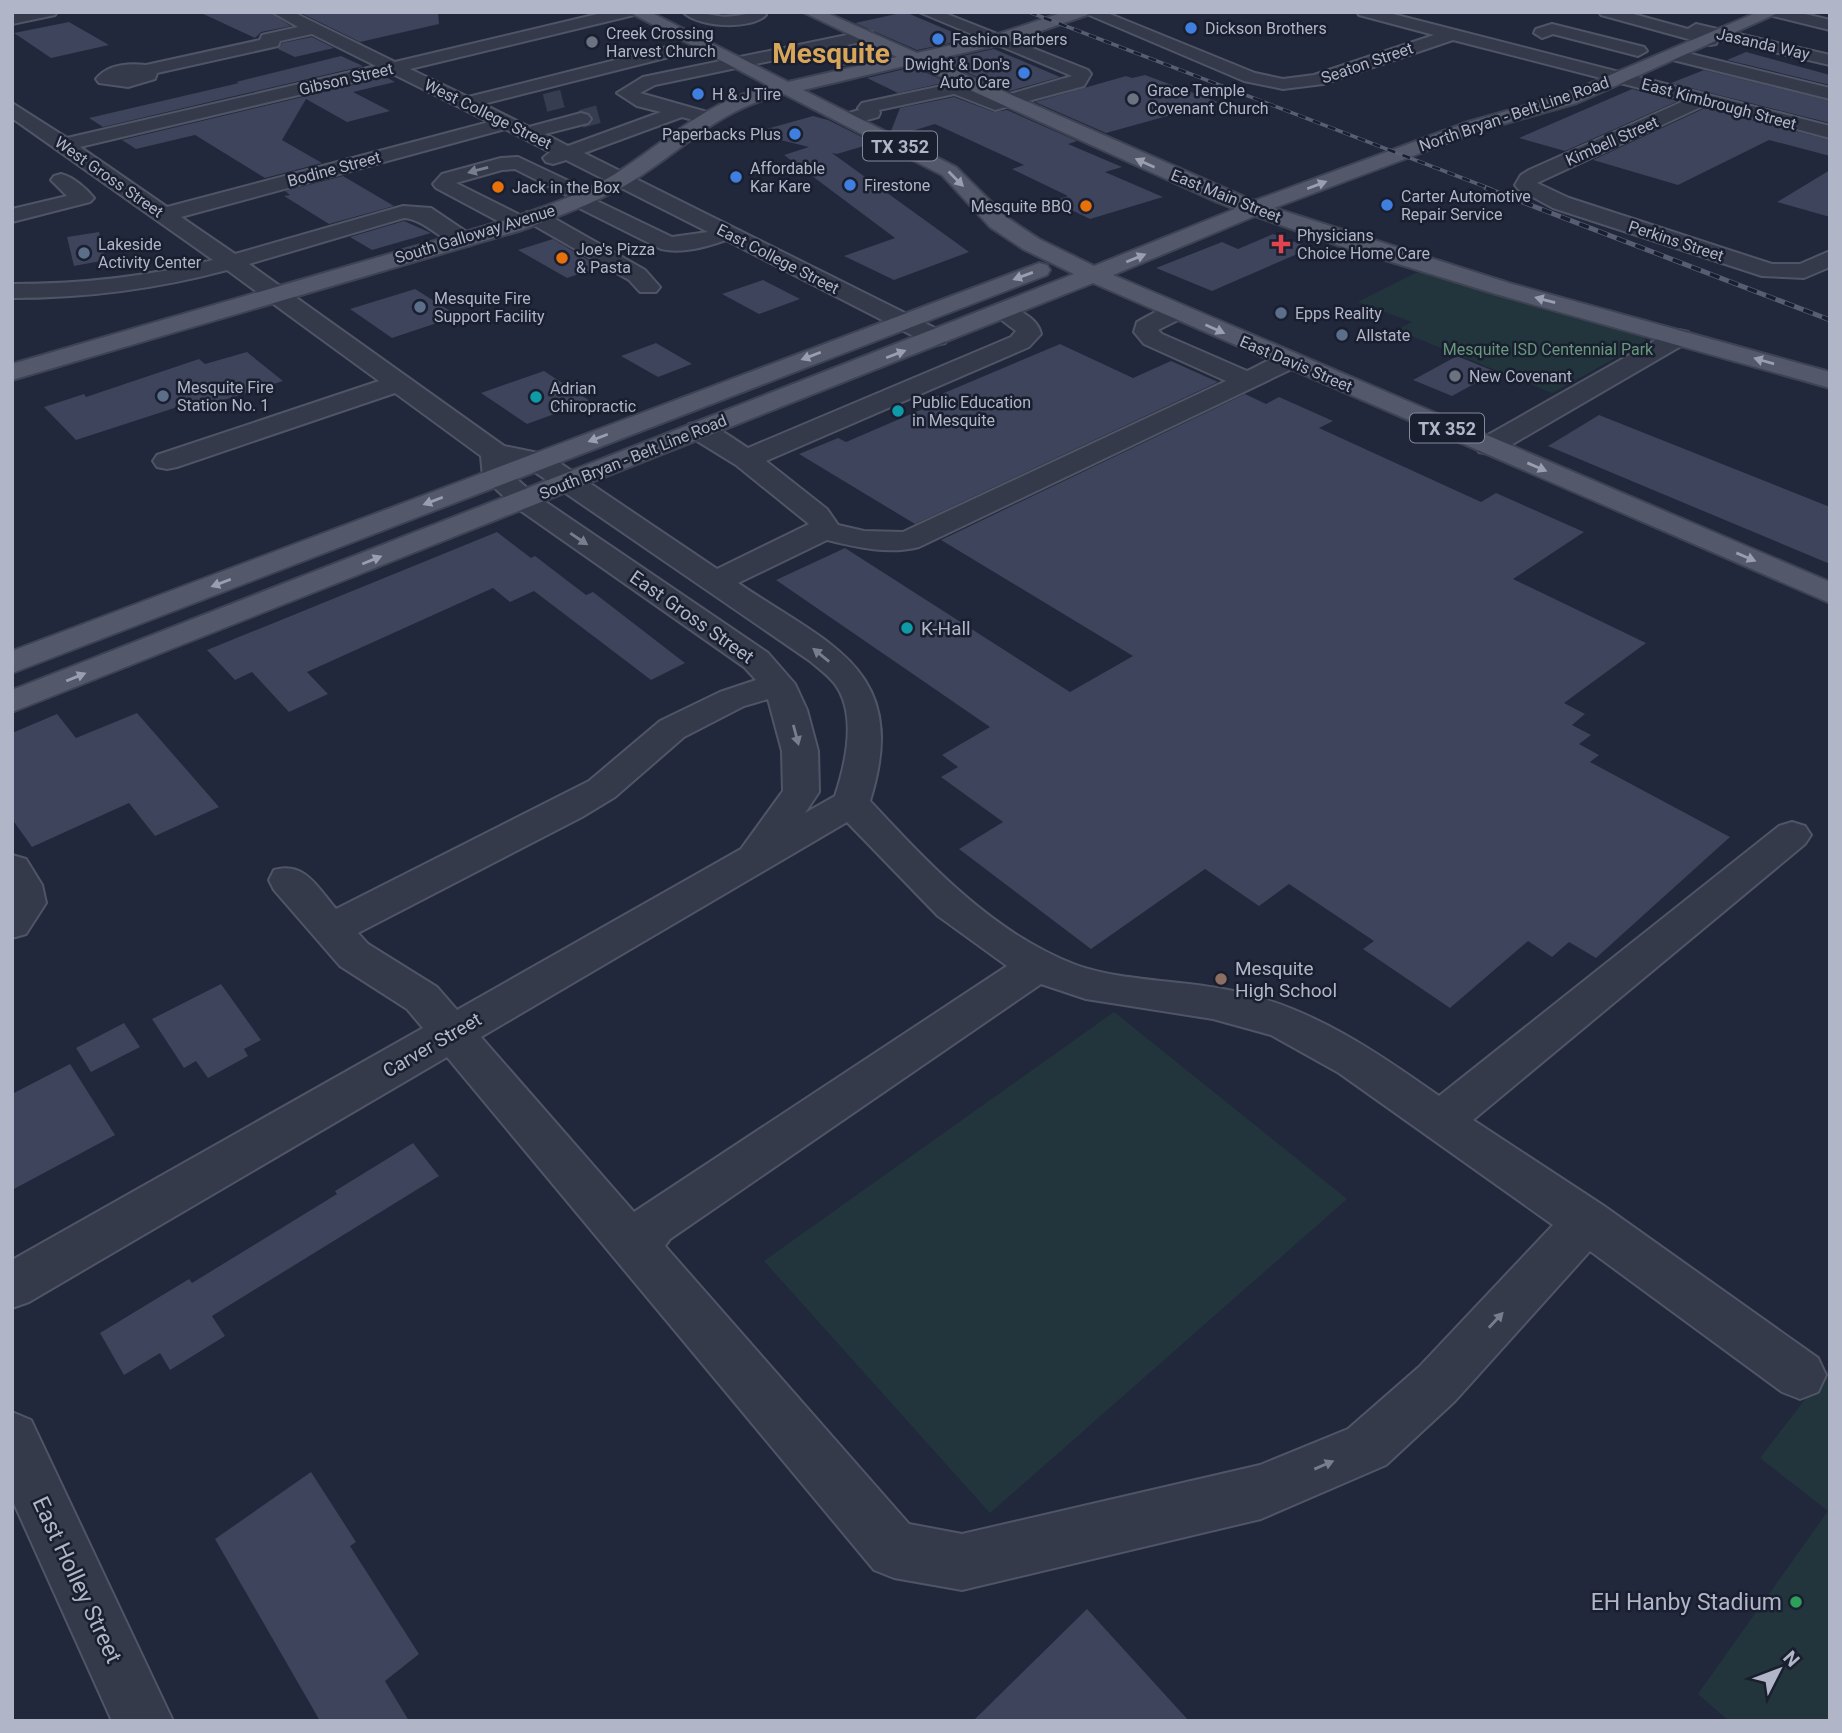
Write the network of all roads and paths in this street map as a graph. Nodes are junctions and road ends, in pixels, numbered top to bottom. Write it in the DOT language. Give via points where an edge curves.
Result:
graph roads {
  1 [pos="49,12"];
  2 [pos="280,12"];
  3 [pos="628,12"];
  4 [pos="637,12"];
  5 [pos="691,12"];
  6 [pos="811,12"];
  7 [pos="927,12"];
  8 [pos="970,12"];
  9 [pos="1068,12"];
  10 [pos="1080,12"];
  11 [pos="1090,12"];
  12 [pos="1365,12"];
  13 [pos="1606,12"];
  14 [pos="1736,12"];
  15 [pos="1773,12"];
  16 [pos="758,13"];
  17 [pos="12,19"];
  18 [pos="1830,25"];
  19 [pos="313,29"];
  20 [pos="971,30"];
  21 [pos="1690,31"];
  22 [pos="1450,35"];
  23 [pos="866,36"];
  24 [pos="1536,36"];
  25 [pos="1717,37"];
  26 [pos="997,40"];
  27 [pos="837,42"];
  28 [pos="699,43"];
  29 [pos="488,45"];
  30 [pos="1503,48"];
  31 [pos="1021,50"];
  32 [pos="1638,51"];
  33 [pos="1675,55"];
  34 [pos="512,56"];
  35 [pos="764,57"];
  36 [pos="918,58"];
  37 [pos="1830,60"];
  38 [pos="737,62"];
  39 [pos="1588,62"];
  40 [pos="535,66"];
  41 [pos="949,67"];
  42 [pos="154,68"];
  43 [pos="394,68"];
  44 [pos="564,78"];
  45 [pos="1620,78"];
  46 [pos="1557,83"];
  47 [pos="463,84"];
  48 [pos="971,87"];
  49 [pos="789,88"];
  50 [pos="439,90"];
  51 [pos="605,91"];
  52 [pos="626,93"];
  53 [pos="1830,94"];
  54 [pos="906,98"];
  55 [pos="1010,100"];
  56 [pos="1702,100"];
  57 [pos="644,102"];
  58 [pos="466,103"];
  59 [pos="12,109"];
  60 [pos="613,110"];
  61 [pos="682,111"];
  62 [pos="934,111"];
  63 [pos="507,116"];
  64 [pos="707,118"];
  65 [pos="581,119"];
  66 [pos="849,119"];
  67 [pos="904,124"];
  68 [pos="874,132"];
  69 [pos="1830,132"];
  70 [pos="528,133"];
  71 [pos="64,145"];
  72 [pos="569,154"];
  73 [pos="525,167"];
  74 [pos="100,170"];
  75 [pos="621,179"];
  76 [pos="61,180"];
  77 [pos="1525,185"];
  78 [pos="36,186"];
  79 [pos="1255,197"];
  80 [pos="1224,198"];
  81 [pos="583,199"];
  82 [pos="162,215"];
  83 [pos="12,216"];
  84 [pos="527,220"];
  85 [pos="727,233"];
  86 [pos="463,240"];
  87 [pos="1830,258"];
  88 [pos="230,261"];
  89 [pos="1064,261"];
  90 [pos="1093,275"];
  91 [pos="648,287"];
  92 [pos="12,290"];
  93 [pos="273,294"];
  94 [pos="1003,312"];
  95 [pos="1175,312"];
  96 [pos="902,321"];
  97 [pos="1679,337"];
  98 [pos="936,338"];
  99 [pos="1289,361"];
  100 [pos="12,372"];
  101 [pos="1830,380"];
  102 [pos="1247,381"];
  103 [pos="398,383"];
  104 [pos="699,430"];
  105 [pos="1489,446"];
  106 [pos="746,459"];
  107 [pos="167,461"];
  108 [pos="538,461"];
  109 [pos="496,465"];
  110 [pos="567,482"];
  111 [pos="524,500"];
  112 [pos="821,529"];
  113 [pos="283,559"];
  114 [pos="714,582"];
  115 [pos="309,585"];
  116 [pos="1830,594"];
  117 [pos="12,663"];
  118 [pos="778,684"];
  119 [pos="12,702"];
  120 [pos="851,803"];
  121 [pos="1792,835"];
  122 [pos="752,862"];
  123 [pos="12,869"];
  124 [pos="288,880"];
  125 [pos="12,924"];
  126 [pos="331,929"];
  127 [pos="1039,965"];
  128 [pos="453,1033"];
  129 [pos="1440,1121"];
  130 [pos="1587,1221"];
  131 [pos="636,1248"];
  132 [pos="12,1286"];
  133 [pos="1800,1375"];
  134 [pos="12,1438"];
  135 [pos="143,1721"];
  1 -- 17 [label="street"];
  2 -- 19 [label="street, West College Street"];
  3 -- 29 [label="street, Gibson Street"];
  4 -- 28 [label="main road, TX 352"];
  5 -- 16 [label="street" via="718,22"];
  6 -- 23 [label="main road, East Main Street"];
  7 -- 20 [label="street"];
  8 -- 20 [label="street" via="986,21"];
  9 -- 26 [label="main road" via="998,35"];
  10 -- 26 [label="main road"];
  11 -- 22 [label="street, Seaton Street" via="1250,77 1283,84 1317,80"];
  12 -- 22 [label="street, East Kimbrough Street"];
  13 -- 21 [label="street, Jasanda Way"];
  14 -- 21 [label="main road, North Bryan - Belt Line Road"];
  15 -- 18 [label="street"];
  15 -- 25 [label="main road, North Bryan - Belt Line Road"];
  19 -- 42 [label="street"];
  19 -- 43 [label="street, West College Street"];
  20 -- 26 [label="street"];
  21 -- 25 [label="street, Jasanda Way"];
  21 -- 32 [label="main road, North Bryan - Belt Line Road"];
  22 -- 30 [label="street, East Kimbrough Street"];
  23 -- 27 [label="street"];
  23 -- 36 [label="main road, East Main Street"];
  24 -- 30 [label="street"];
  24 -- 32 [label="street" via="1552,29"];
  24 -- 39 [label="street"];
  25 -- 33 [label="main road, North Bryan - Belt Line Road"];
  25 -- 37 [label="street, Jasanda Way"];
  26 -- 31 [label="street"];
  26 -- 36 [label="main road, South Galloway Avenue"];
  27 -- 35 [label="street"];
  27 -- 35 [label="street" via="860,52 792,67"];
  28 -- 38 [label="main road, TX 352"];
  28 -- 44 [label="street"];
  29 -- 34 [label="street"];
  29 -- 43 [label="street, Gibson Street"];
  30 -- 39 [label="street, East Kimbrough Street"];
  31 -- 41 [label="street"];
  31 -- 55 [label="street" via="1082,74 1078,82"];
  32 -- 39 [label="main road, North Bryan - Belt Line Road"];
  33 -- 45 [label="main road, North Bryan - Belt Line Road"];
  33 -- 53 [label="street"];
  35 -- 38 [label="street"];
  36 -- 41 [label="main road, East Main Street"];
  36 -- 49 [label="main road, South Galloway Avenue"];
  38 -- 49 [label="main road, TX 352"];
  38 -- 52 [label="street" via="649,80"];
  39 -- 45 [label="street, East Kimbrough Street"];
  39 -- 46 [label="main road, North Bryan - Belt Line Road"];
  40 -- 44 [label="street"];
  41 -- 48 [label="main road, East Main Street"];
  41 -- 48 [label="street" via="1000,83"];
  43 -- 50 [label="street, West College Street"];
  43 -- 71 [label="street, Gibson Street"];
  44 -- 58 [label="street"];
  45 -- 56 [label="street, East Kimbrough Street"];
  79 -- 45 [label="main road, North Bryan - Belt Line Road, one-way" via="1563,101"];
  47 -- 50 [label="street"];
  48 -- 54 [label="street"];
  48 -- 55 [label="main road, East Main Street"];
  48 -- 55 [label="street" via="990,103"];
  49 -- 64 [label="main road, South Galloway Avenue" via="751,96"];
  49 -- 66 [label="main road, East Davis Street / TX 352"];
  50 -- 58 [label="street, West College Street"];
  51 -- 52 [label="street"];
  52 -- 57 [label="street"];
  54 -- 62 [label="street"];
  54 -- 66 [label="street" via="869,107 870,113"];
  80 -- 55 [label="main road, East Main Street, one-way"];
  56 -- 69 [label="street, East Kimbrough Street"];
  56 -- 77 [label="street, Kimbell Street" via="1536,174"];
  57 -- 60 [label="street"];
  57 -- 61 [label="street"];
  58 -- 63 [label="street, West College Street"];
  59 -- 71 [label="street, West Gross Street"];
  61 -- 64 [label="street"];
  61 -- 72 [label="street"];
  63 -- 70 [label="street, West College Street"];
  63 -- 82 [label="street, Bodine Street"];
  64 -- 75 [label="main road, South Galloway Avenue"];
  65 -- 70 [label="street"];
  66 -- 68 [label="main road, East Davis Street / TX 352"];
  67 -- 68 [label="street"];
  68 -- 89 [label="main road, East Davis Street / TX 352, one-way" via="949,171 998,222"];
  70 -- 72 [label="street, West College Street"];
  71 -- 74 [label="street, West Gross Street"];
  72 -- 73 [label="street"];
  72 -- 75 [label="street, West College Street"];
  73 -- 81 [label="street"];
  73 -- 84 [label="street, one-way" via="501,164 449,177 443,184"];
  74 -- 76 [label="street"];
  74 -- 82 [label="street, West Gross Street"];
  75 -- 81 [label="main road, South Galloway Avenue"];
  75 -- 85 [label="street, East College Street"];
  76 -- 78 [label="street"];
  76 -- 83 [label="street" via="83,198"];
  77 -- 87 [label="street, Perkins Street" via="1561,203 1770,271 1804,271"];
  79 -- 80 [label="main road, North Bryan - Belt Line Road"];
  90 -- 79 [label="main road, South Bryan - Belt Line Road, one-way"];
  97 -- 79 [label="main road, East Main Street, one-way" via="1504,289"];
  80 -- 89 [label="main road, South Bryan - Belt Line Road"];
  81 -- 84 [label="main road, South Galloway Avenue"];
  81 -- 85 [label="street" via="668,244"];
  82 -- 88 [label="street, West Gross Street"];
  84 -- 86 [label="main road, South Galloway Avenue"];
  84 -- 91 [label="street" via="637,275"];
  85 -- 96 [label="street, East College Street"];
  86 -- 88 [label="street" via="423,213 403,212"];
  86 -- 93 [label="main road, South Galloway Avenue"];
  88 -- 92 [label="street" via="121,285 55,293"];
  88 -- 93 [label="street, West Gross Street"];
  89 -- 90 [label="main road, East Davis Street / TX 352"];
  89 -- 96 [label="main road, South Bryan - Belt Line Road, one-way"];
  90 -- 94 [label="main road, South Bryan - Belt Line Road"];
  90 -- 95 [label="main road, East Davis Street / TX 352"];
  93 -- 100 [label="main road, South Galloway Avenue"];
  93 -- 103 [label="street, East Gross Street"];
  94 -- 98 [label="main road, South Bryan - Belt Line Road"];
  94 -- 106 [label="street" via="1028,327 1029,334 1020,342"];
  95 -- 99 [label="main road, East Davis Street / TX 352, one-way"];
  95 -- 102 [label="street" via="1146,327 1153,340"];
  96 -- 98 [label="street, East College Street"];
  96 -- 108 [label="main road, South Bryan - Belt Line Road, one-way"];
  101 -- 97 [label="main road, East Main Street, one-way"];
  97 -- 105 [label="street"];
  104 -- 98 [label="main road, South Bryan - Belt Line Road, one-way"];
  99 -- 102 [label="street"];
  99 -- 105 [label="main road, East Davis Street / TX 352"];
  102 -- 112 [label="street" via="908,541 863,540"];
  103 -- 107 [label="street"];
  103 -- 109 [label="street, East Gross Street"];
  104 -- 106 [label="street"];
  104 -- 110 [label="main road, South Bryan - Belt Line Road"];
  105 -- 116 [label="main road, East Davis Street / TX 352, one-way"];
  106 -- 112 [label="street" via="817,515 824,524"];
  108 -- 109 [label="main road, South Bryan - Belt Line Road"];
  108 -- 110 [label="street"];
  109 -- 111 [label="street, East Gross Street"];
  109 -- 113 [label="main road, South Bryan - Belt Line Road, one-way"];
  110 -- 111 [label="main road, South Bryan - Belt Line Road"];
  110 -- 114 [label="street"];
  115 -- 111 [label="main road, South Bryan - Belt Line Road, one-way"];
  111 -- 118 [label="street, East Gross Street, one-way" via="756,660"];
  112 -- 114 [label="street"];
  113 -- 115 [label="main road"];
  113 -- 117 [label="main road, South Bryan - Belt Line Road, one-way"];
  120 -- 114 [label="street, one-way" via="864,757 863,716 851,682 822,654"];
  119 -- 115 [label="main road, South Bryan - Belt Line Road, one-way"];
  118 -- 122 [label="street, East Gross Street, one-way" via="800,751 801,792"];
  118 -- 126 [label="street" via="732,699 672,729 602,789"];
  120 -- 122 [label="street, Carver Street"];
  120 -- 127 [label="street" via="950,908"];
  121 -- 129 [label="street"];
  122 -- 128 [label="street, Carver Street"];
  123 -- 125 [label="street" via="23,885 26,903"];
  124 -- 126 [label="street"];
  126 -- 128 [label="street" via="354,955 422,998"];
  127 -- 129 [label="street" via="1087,984 1226,1006 1284,1023 1342,1055"];
  127 -- 131 [label="street" via="653,1224"];
  128 -- 131 [label="street"];
  128 -- 132 [label="street, Carver Street"];
  129 -- 130 [label="street"];
  131 -- 130 [label="street, one-way" via="894,1550 962,1562 1261,1492 1367,1447 1437,1384"];
  130 -- 133 [label="street"];
  134 -- 135 [label="street, East Holley Street"];
}
